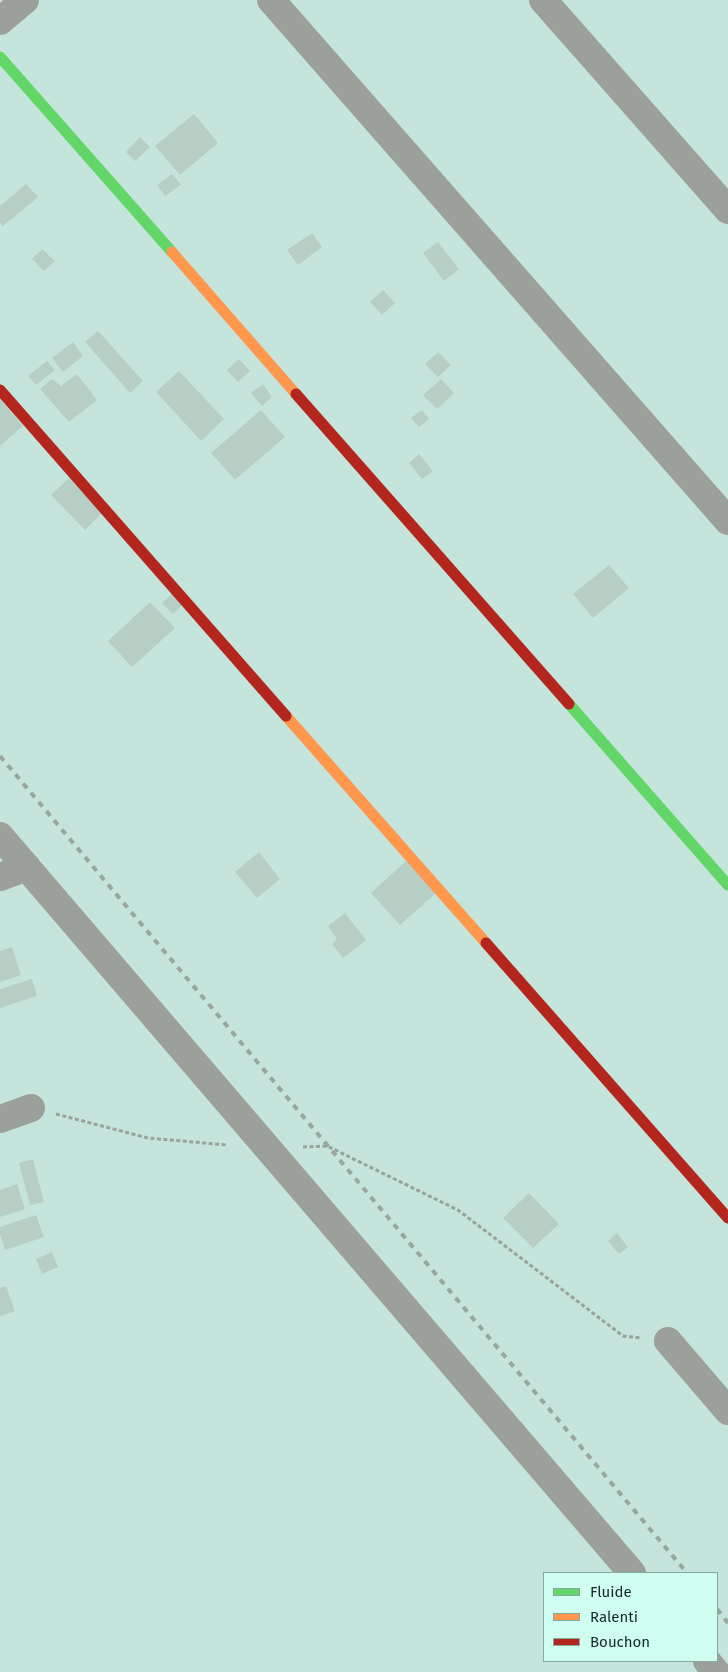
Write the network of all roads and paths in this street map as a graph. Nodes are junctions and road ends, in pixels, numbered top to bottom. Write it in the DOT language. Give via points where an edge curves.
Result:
graph roads {
  1 [pos="25,0"];
  2 [pos="270,0"];
  3 [pos="543,0"];
  4 [pos="0,22"];
  5 [pos="0,57"];
  6 [pos="728,210"];
  7 [pos="0,390"];
  8 [pos="728,521"];
  9 [pos="0,836"];
  10 [pos="27,867"];
  11 [pos="0,877"];
  12 [pos="728,885"];
  13 [pos="31,1108"];
  14 [pos="0,1119"];
  15 [pos="268,1149"];
  16 [pos="728,1218"];
  17 [pos="668,1341"];
  18 [pos="728,1410"];
  19 [pos="631,1572"];
  20 [pos="707,1662"];
  21 [pos="716,1672"];
  1 -- 4 [label="street"];
  2 -- 8 [label="street"];
  3 -- 6 [label="street"];
  5 -- 12 [label="street"];
  7 -- 16 [label="street"];
  9 -- 10 [label="street"];
  10 -- 11 [label="street"];
  10 -- 15 [label="street"];
  13 -- 14 [label="street"];
  13 -- 15 [label="path" via="148,1138"];
  15 -- 17 [label="path" via="327,1146 458,1210 624,1336"];
  15 -- 19 [label="street"];
  17 -- 18 [label="street"];
  20 -- 21 [label="street"];
}
